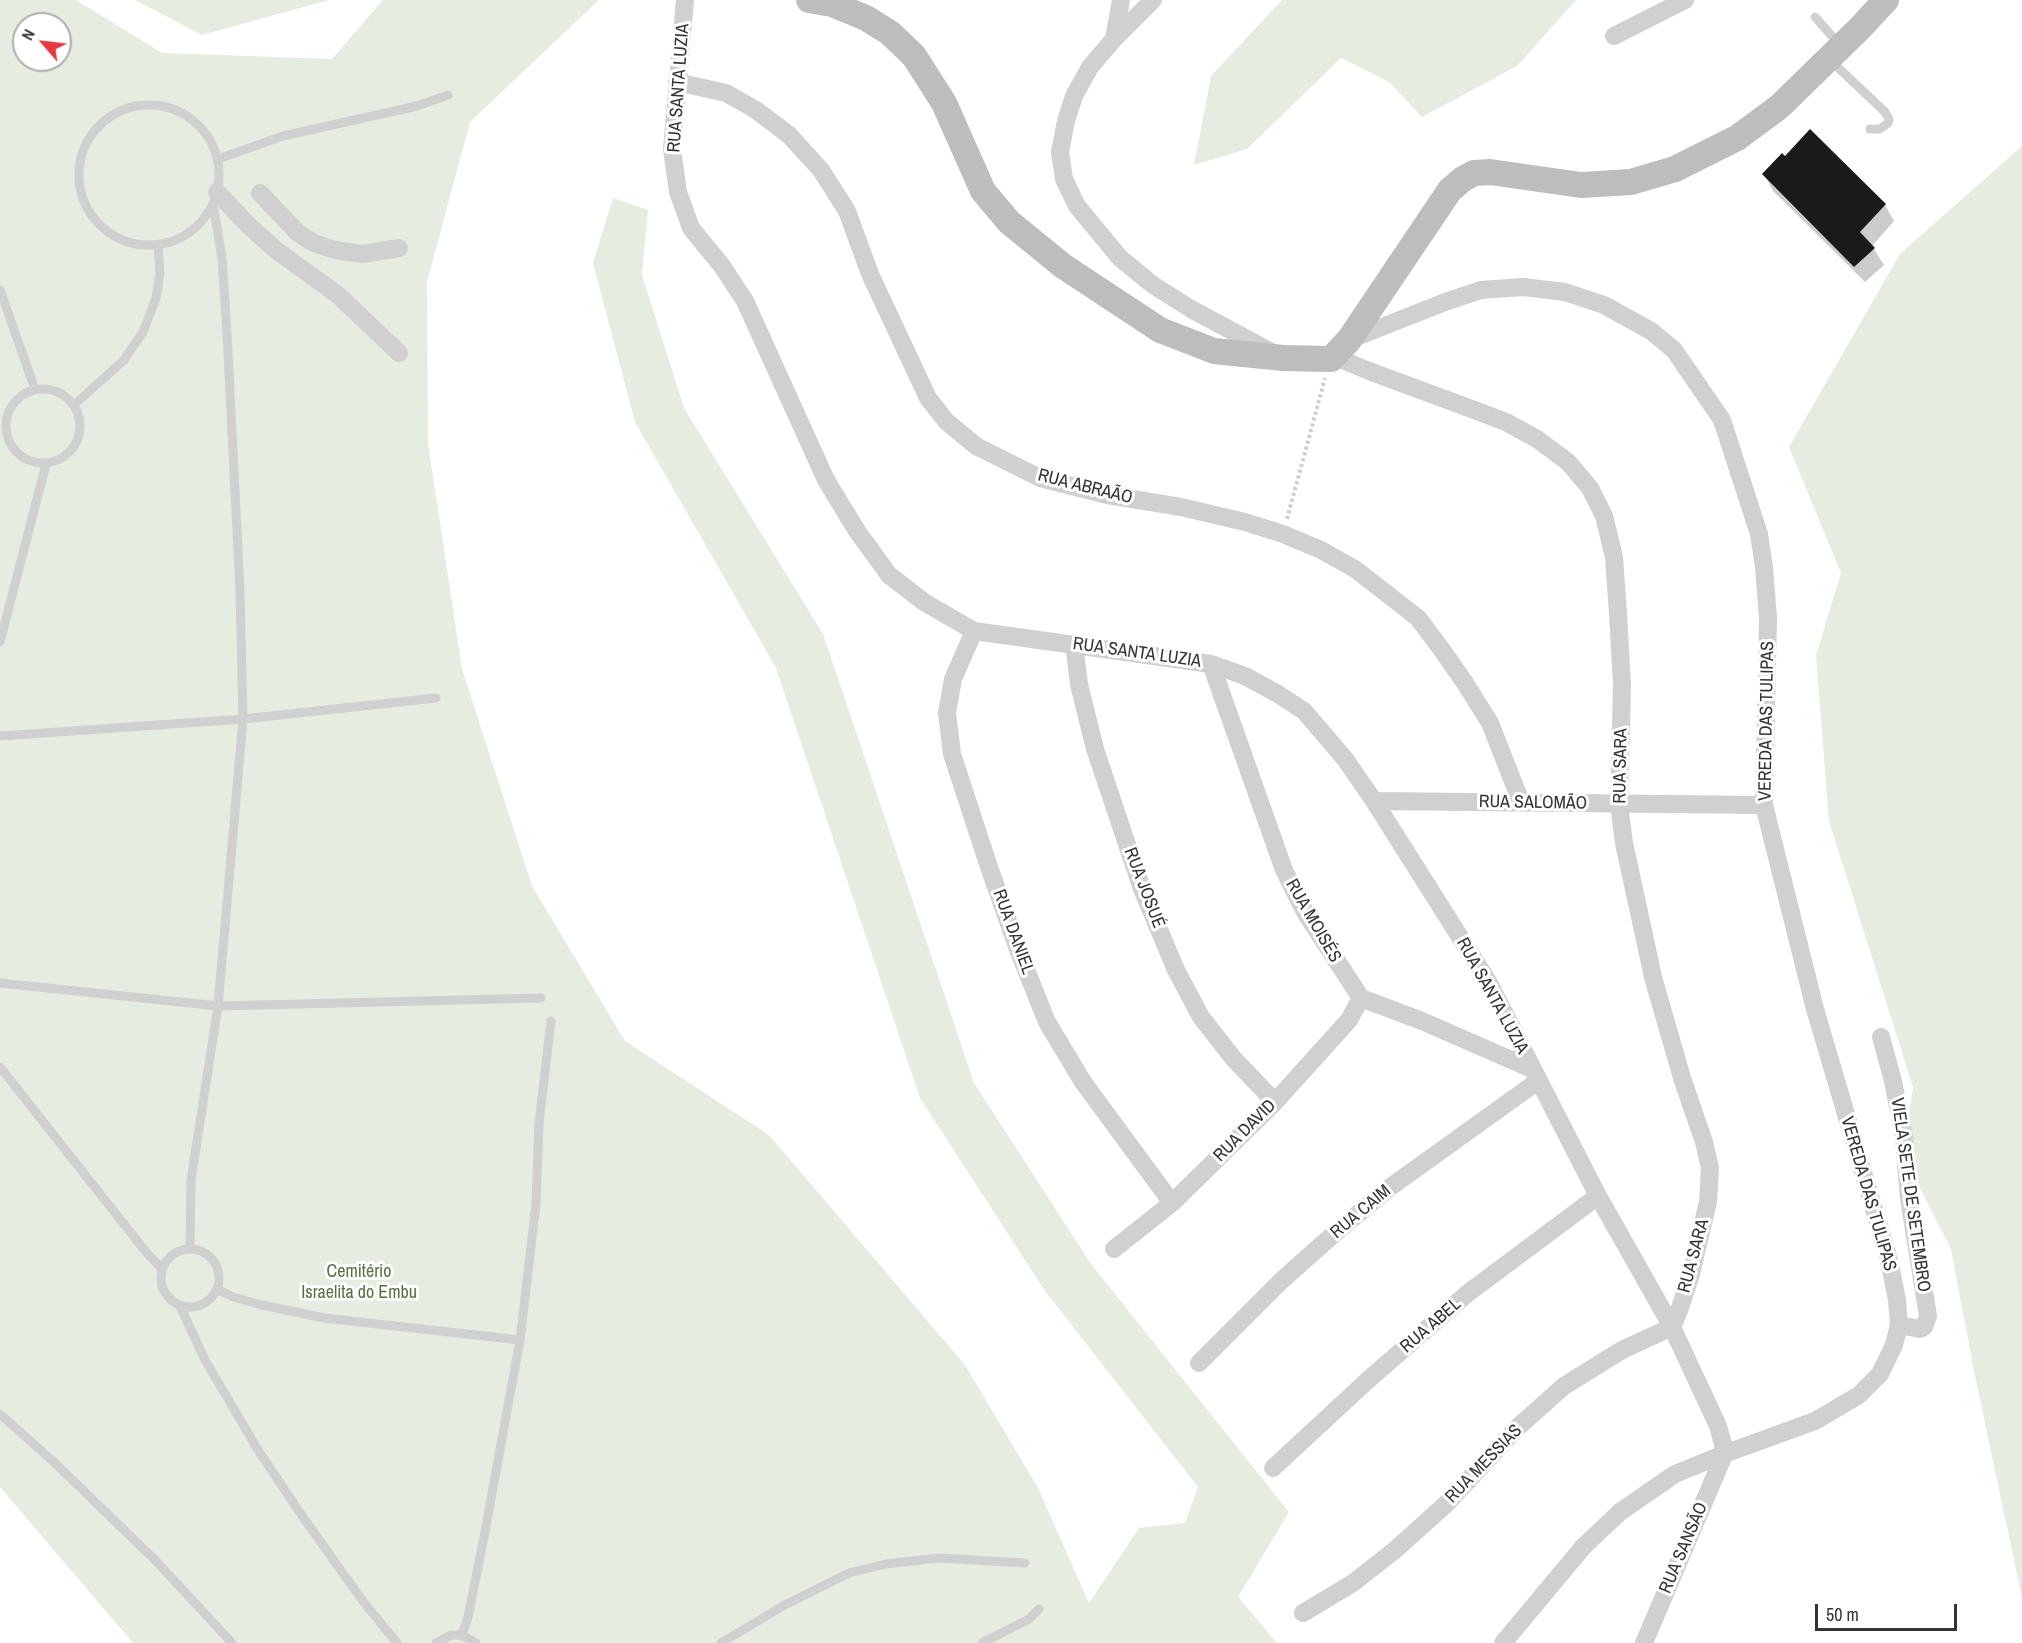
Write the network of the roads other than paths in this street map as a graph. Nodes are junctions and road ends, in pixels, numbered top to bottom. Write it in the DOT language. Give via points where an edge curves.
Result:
graph roads {
  1 [pos="685,0"];
  2 [pos="809,0"];
  3 [pos="1121,0"];
  4 [pos="1153,0"];
  5 [pos="1685,0"];
  6 [pos="1886,0"];
  7 [pos="1815,16"];
  8 [pos="1614,36"];
  9 [pos="1114,39"];
  10 [pos="1835,53"];
  11 [pos="677,82"];
  12 [pos="448,95"];
  13 [pos="1870,129"];
  14 [pos="218,159"];
  15 [pos="260,193"];
  16 [pos="215,198"];
  17 [pos="158,245"];
  18 [pos="399,248"];
  19 [pos="0,290"];
  20 [pos="1349,340"];
  21 [pos="399,353"];
  22 [pos="1283,358"];
  23 [pos="1331,359"];
  24 [pos="35,389"];
  25 [pos="74,405"];
  26 [pos="4,442"];
  27 [pos="46,464"];
  28 [pos="974,631"];
  29 [pos="0,642"];
  30 [pos="1074,644"];
  31 [pos="1211,664"];
  32 [pos="436,698"];
  33 [pos="243,719"];
  34 [pos="0,736"];
  35 [pos="1374,801"];
  36 [pos="1521,802"];
  37 [pos="1619,804"];
  38 [pos="1764,805"];
  39 [pos="0,983"];
  40 [pos="541,998"];
  41 [pos="1361,998"];
  42 [pos="218,1006"];
  43 [pos="551,1021"];
  44 [pos="1881,1037"];
  45 [pos="0,1067"];
  46 [pos="1535,1075"];
  47 [pos="1275,1102"];
  48 [pos="1598,1196"];
  49 [pos="1172,1203"];
  50 [pos="190,1248"];
  51 [pos="1114,1249"];
  52 [pos="162,1269"];
  53 [pos="217,1289"];
  54 [pos="180,1306"];
  55 [pos="1899,1326"];
  56 [pos="1672,1327"];
  57 [pos="520,1340"];
  58 [pos="1199,1363"];
  59 [pos="0,1414"];
  60 [pos="1724,1454"];
  61 [pos="1273,1468"];
  62 [pos="1025,1563"];
  63 [pos="1039,1609"];
  64 [pos="1303,1613"];
  65 [pos="462,1635"];
  66 [pos="232,1643"];
  67 [pos="397,1643"];
  68 [pos="436,1643"];
  69 [pos="476,1643"];
  70 [pos="721,1643"];
  71 [pos="982,1643"];
  72 [pos="1503,1643"];
  73 [pos="1644,1643"];
  1 -- 11 [label="street, RUA SANTA LUZIA"];
  2 -- 22 [label="main road" via="832,4 866,18 890,33 914,56 944,103 983,191 1009,222 1063,266 1160,330 1214,351"];
  3 -- 9 [label="street"];
  4 -- 9 [label="street"];
  5 -- 8 [label="street"];
  6 -- 10 [label="main road"];
  7 -- 10 [label="lane"];
  9 -- 22 [label="street" via="1090,67 1065,121 1060,152 1064,179 1077,206 1120,258 1153,285"];
  10 -- 13 [label="lane" via="1889,119 1880,129"];
  10 -- 20 [label="main road" via="1779,107 1737,138 1675,170 1631,183 1581,185 1490,172 1474,173 1463,179 1450,190"];
  11 -- 28 [label="street, RUA SANTA LUZIA" via="672,149 678,192 691,228 745,302 826,480 889,575 924,602"];
  11 -- 36 [label="street, RUA ABRAÃO" via="726,93 756,110 789,135 821,170 847,211 870,274 928,398 946,422 976,446 1040,477 1107,495 1245,522 1322,550 1355,569 1418,618 1465,683 1490,723"];
  12 -- 14 [label="lane" via="283,136"];
  14 -- 16 [label="lane" via="220,180"];
  14 -- 17 [label="lane" via="210,137 175,108 153,104 130,106 109,116 92,132 81,153 78,177 82,200 94,220 112,236 134,244"];
  15 -- 18 [label="street" via="298,233 314,243 363,254"];
  16 -- 17 [label="lane" via="200,224 181,238"];
  16 -- 21 [label="street" via="338,296"];
  16 -- 33 [label="lane" via="228,344"];
  17 -- 25 [label="lane" via="160,273 156,298 143,332 124,360"];
  19 -- 24 [label="lane"];
  20 -- 23 [label="main road"];
  20 -- 38 [label="street, VEREDA DAS TULIPAS" via="1481,290 1523,287 1565,292 1604,305 1651,331 1674,350 1722,420 1759,534 1768,618"];
  22 -- 23 [label="main road"];
  23 -- 37 [label="street, RUA SARA" via="1343,360 1506,422 1568,462 1590,488 1604,516 1614,557 1622,685"];
  24 -- 25 [label="lane" via="63,394"];
  24 -- 26 [label="lane" via="13,404 7,415"];
  25 -- 27 [label="lane" via="79,414 80,437 67,456"];
  26 -- 27 [label="lane" via="24,459"];
  27 -- 29 [label="lane"];
  28 -- 30 [label="street, RUA SANTA LUZIA"];
  28 -- 49 [label="street, RUA DANIEL" via="953,679 947,713 952,754 967,802 1047,1022 1083,1082"];
  30 -- 31 [label="street, RUA SANTA LUZIA"];
  30 -- 47 [label="street, RUA JOSUÉ" via="1095,749 1143,889 1176,970 1201,1017"];
  31 -- 35 [label="street, RUA SANTA LUZIA" via="1245,675 1304,711"];
  31 -- 41 [label="street, RUA MOISÉS" via="1284,870 1305,912"];
  32 -- 33 [label="lane"];
  33 -- 34 [label="lane"];
  33 -- 42 [label="lane"];
  35 -- 36 [label="street, RUA SALOMÃO"];
  35 -- 46 [label="street, RUA SANTA LUZIA" via="1489,983"];
  36 -- 37 [label="street, RUA SALOMÃO"];
  37 -- 38 [label="street, RUA SALOMÃO"];
  37 -- 56 [label="street, RUA SARA" via="1653,977 1710,1168 1706,1212 1691,1274"];
  38 -- 55 [label="street, VEREDA DAS TULIPAS" via="1815,1009 1889,1260"];
  39 -- 42 [label="lane"];
  40 -- 42 [label="lane"];
  41 -- 46 [label="street" via="1422,1021"];
  41 -- 47 [label="street, RUA DAVID" via="1349,1020"];
  42 -- 50 [label="lane" via="191,1180"];
  43 -- 57 [label="lane"];
  44 -- 55 [label="street, VIELA SETE DE SETEMBRO" via="1904,1137 1909,1199 1928,1316 1924,1328"];
  45 -- 52 [label="lane"];
  46 -- 48 [label="street, RUA SANTA LUZIA"];
  46 -- 58 [label="street, RUA CAIM" via="1344,1226 1281,1281"];
  47 -- 49 [label="street, RUA DAVID"];
  48 -- 56 [label="street, RUA SANTA LUZIA"];
  48 -- 61 [label="street, RUA ABEL" via="1468,1293"];
  49 -- 51 [label="street, RUA DAVID"];
  50 -- 52 [label="lane" via="172,1254"];
  50 -- 53 [label="lane" via="208,1254 214,1262 218,1270"];
  52 -- 54 [label="lane" via="161,1287"];
  53 -- 54 [label="lane" via="198,1306"];
  53 -- 57 [label="lane" via="262,1305 324,1318"];
  54 -- 67 [label="lane" via="205,1360 258,1450 362,1600"];
  55 -- 60 [label="street, VEREDA DAS TULIPAS" via="1880,1374 1859,1395 1815,1421"];
  56 -- 60 [label="street" via="1718,1426"];
  56 -- 64 [label="street, RUA MESSIAS" via="1622,1350 1564,1386 1395,1550 1353,1583"];
  57 -- 65 [label="lane"];
  59 -- 66 [label="lane" via="156,1561"];
  60 -- 72 [label="street, VEREDA DAS TULIPAS" via="1675,1474 1620,1512 1583,1547"];
  60 -- 73 [label="street, RUA SANSÃO"];
  62 -- 70 [label="lane" via="938,1558 849,1573"];
  63 -- 71 [label="lane" via="1029,1619"];
  65 -- 68 [label="lane" via="451,1635"];
  65 -- 69 [label="lane"];
}
